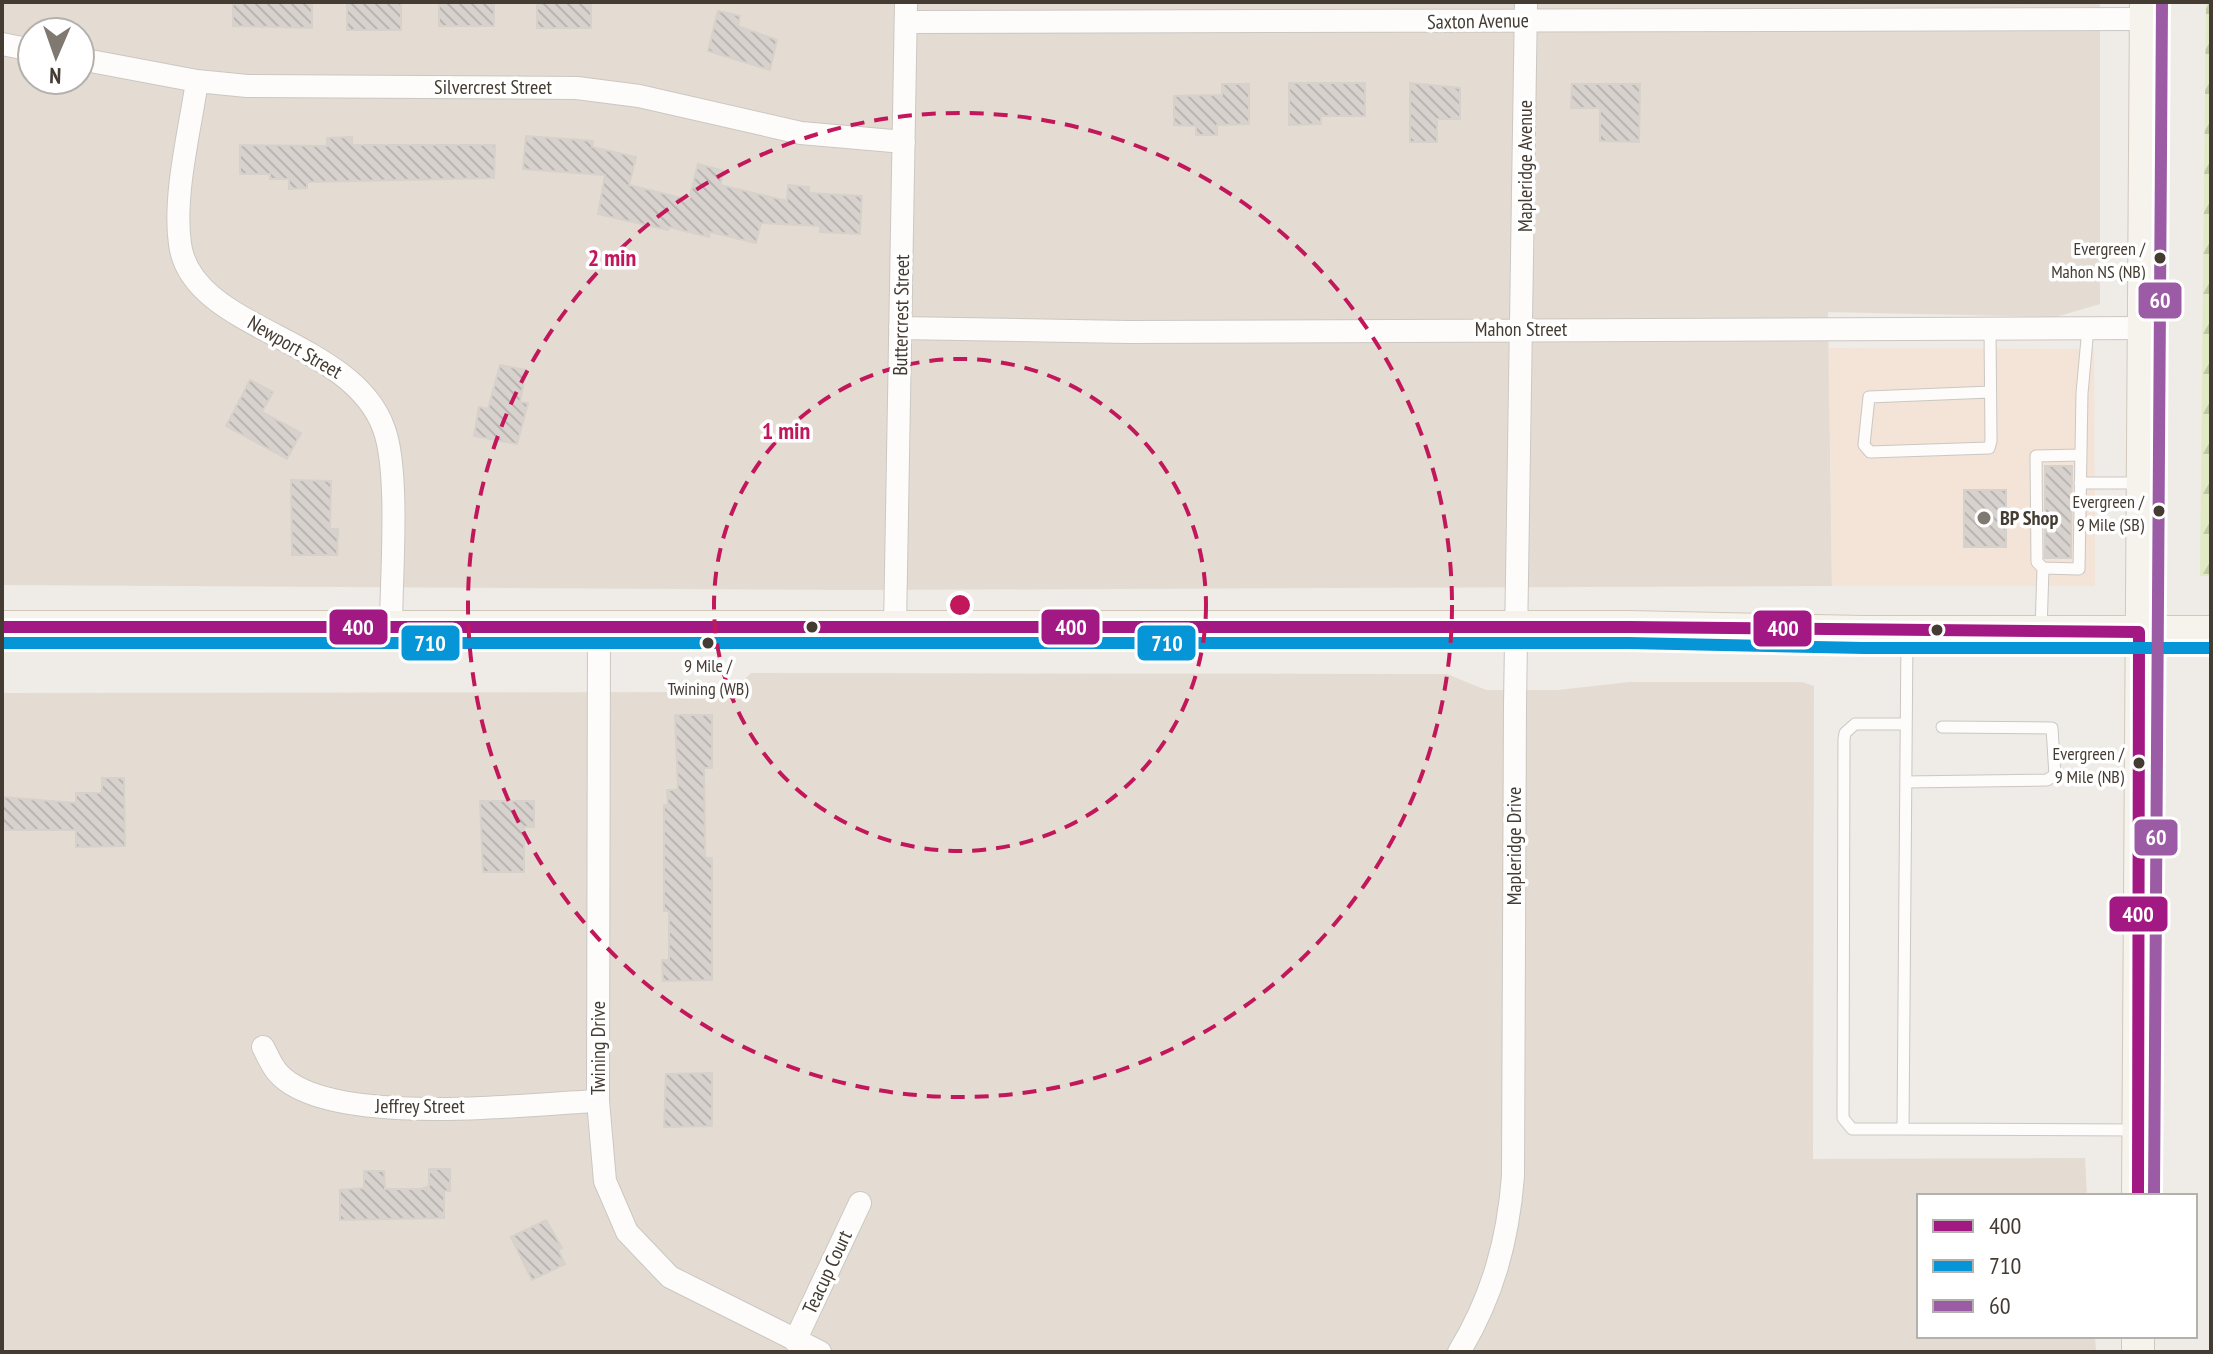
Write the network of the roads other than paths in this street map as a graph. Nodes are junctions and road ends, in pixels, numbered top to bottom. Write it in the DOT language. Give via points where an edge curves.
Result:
graph roads {
  1 [pos="2146,10"];
  2 [pos="1526,11"];
  3 [pos="906,12"];
  4 [pos="96,62"];
  5 [pos="197,81"];
  6 [pos="904,142"];
  7 [pos="900,328"];
  8 [pos="2088,328"];
  9 [pos="2142,328"];
  10 [pos="1523,329"];
  11 [pos="1990,329"];
  12 [pos="1990,392"];
  13 [pos="2081,455"];
  14 [pos="2080,483"];
  15 [pos="2140,483"];
  16 [pos="2043,568"];
  17 [pos="2,627"];
  18 [pos="895,627"];
  19 [pos="1518,627"];
  20 [pos="391,628"];
  21 [pos="599,628"];
  22 [pos="1907,631"];
  23 [pos="2041,632"];
  24 [pos="2139,632"];
  25 [pos="2211,632"];
  26 [pos="1905,724"];
  27 [pos="1942,727"];
  28 [pos="1906,782"];
  29 [pos="263,1047"];
  30 [pos="598,1101"];
  31 [pos="1903,1129"];
  32 [pos="2138,1130"];
  33 [pos="2138,1194"];
  34 [pos="860,1203"];
  35 [pos="795,1341"];
  36 [pos="820,1352"];
  37 [pos="1459,1352"];
  1 -- 2 [label="street, Saxton Avenue"];
  1 -- 9 [label="main road"];
  2 -- 3 [label="street, Saxton Avenue"];
  2 -- 10 [label="street, Mapleridge Avenue"];
  3 -- 6 [label="street, Buttercrest Street"];
  4 -- 5 [label="street, Silvercrest Street"];
  5 -- 6 [label="street, Silvercrest Street" via="311,88 577,88 639,96 801,133"];
  5 -- 20 [label="street, Newport Street" via="180,215 183,260 216,300 354,381 384,428 391,481"];
  6 -- 7 [label="street, Buttercrest Street"];
  7 -- 10 [label="street, Mahon Street"];
  7 -- 18 [label="street, Buttercrest Street"];
  8 -- 9 [label="street, Mahon Street"];
  8 -- 11 [label="street, Mahon Street"];
  8 -- 13 [label="lane"];
  9 -- 15 [label="main road"];
  10 -- 11 [label="street, Mahon Street"];
  10 -- 19 [label="street, Mapleridge Drive"];
  11 -- 12 [label="lane"];
  12 -- 12 [label="lane" via="1991,441 1984,451 1870,452 1864,445 1869,397"];
  13 -- 14 [label="lane"];
  13 -- 16 [label="lane" via="2036,456 2037,562"];
  14 -- 15 [label="lane"];
  14 -- 16 [label="lane" via="2079,569"];
  15 -- 24 [label="main road"];
  16 -- 23 [label="lane"];
  17 -- 20 [label="main road"];
  18 -- 19 [label="main road"];
  18 -- 21 [label="main road"];
  19 -- 22 [label="main road"];
  19 -- 37 [label="street, Mapleridge Drive" via="1510,1214 1496,1276"];
  20 -- 21 [label="main road"];
  21 -- 30 [label="street, Twining Drive"];
  22 -- 23 [label="main road"];
  22 -- 26 [label="lane"];
  23 -- 24 [label="main road"];
  24 -- 25 [label="main road"];
  24 -- 32 [label="main road"];
  26 -- 28 [label="lane"];
  26 -- 31 [label="lane" via="1850,727 1845,733 1844,771 1843,1118 1852,1129"];
  27 -- 28 [label="lane" via="2052,728 2055,775 2047,780"];
  28 -- 31 [label="lane"];
  29 -- 30 [label="street, Jeffrey Street" via="279,1074 292,1083 352,1104 406,1109"];
  30 -- 35 [label="street, Twining Drive" via="605,1181 617,1214 637,1245 685,1287"];
  31 -- 32 [label="lane"];
  32 -- 33 [label="main road"];
  34 -- 35 [label="street, Teacup Court"];
  35 -- 36 [label="street, Twining Drive"];
}
